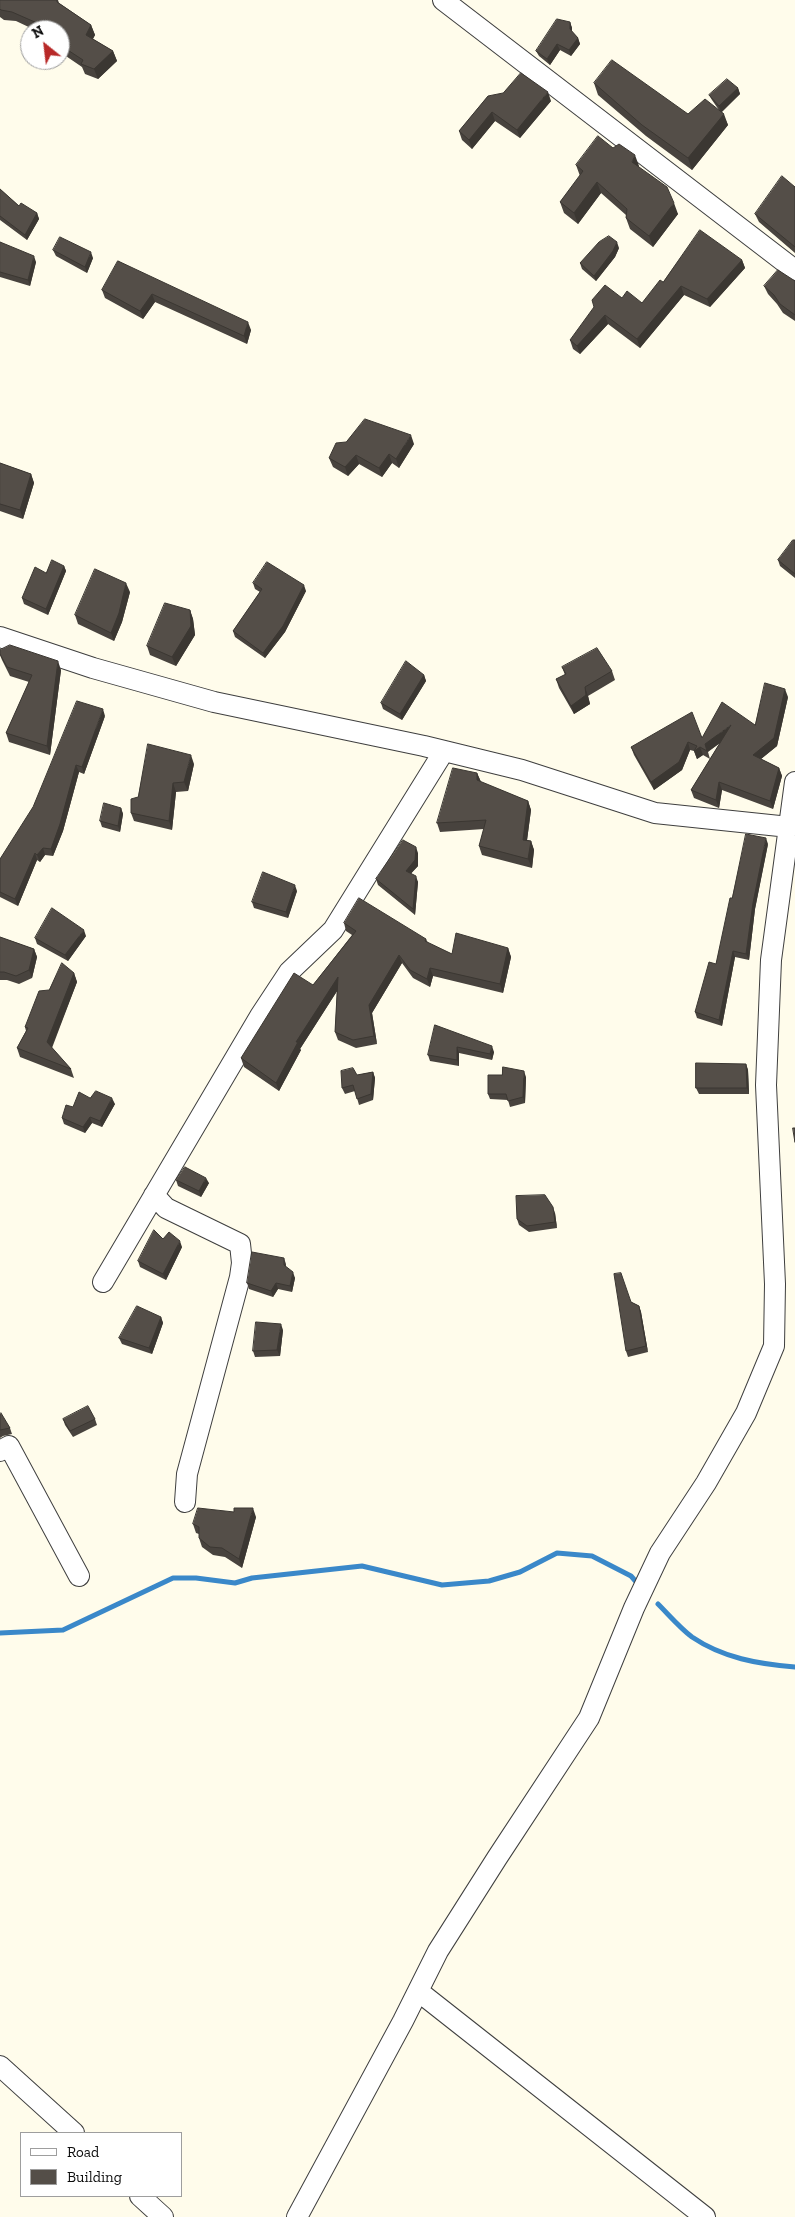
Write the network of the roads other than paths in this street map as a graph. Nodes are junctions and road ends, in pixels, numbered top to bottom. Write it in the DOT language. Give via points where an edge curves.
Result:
graph roads {
  1 [pos="443,0"];
  2 [pos="795,270"];
  3 [pos="0,637"];
  4 [pos="444,750"];
  5 [pos="795,782"];
  6 [pos="789,827"];
  7 [pos="154,1195"];
  8 [pos="102,1282"];
  9 [pos="0,1451"];
  10 [pos="185,1502"];
  11 [pos="79,1576"];
  12 [pos="418,1991"];
  13 [pos="0,2066"];
  14 [pos="73,2132"];
  15 [pos="141,2197"];
  16 [pos="163,2217"];
  17 [pos="298,2217"];
  18 [pos="705,2217"];
  1 -- 2 [label="street"];
  3 -- 4 [label="street" via="93,668 214,702"];
  4 -- 6 [label="street" via="522,770 655,812"];
  4 -- 7 [label="street" via="333,930 289,972 260,1016"];
  5 -- 6 [label="street"];
  6 -- 12 [label="street" via="771,960 766,1085 775,1284 774,1346 746,1413 706,1483 660,1553 589,1718 493,1864 438,1952"];
  7 -- 8 [label="street"];
  7 -- 10 [label="street" via="166,1208 240,1244 242,1254 240,1277 189,1466"];
  9 -- 11 [label="street" via="8,1446"];
  12 -- 17 [label="street"];
  12 -- 18 [label="street"];
  13 -- 14 [label="street"];
  15 -- 16 [label="street"];
}
